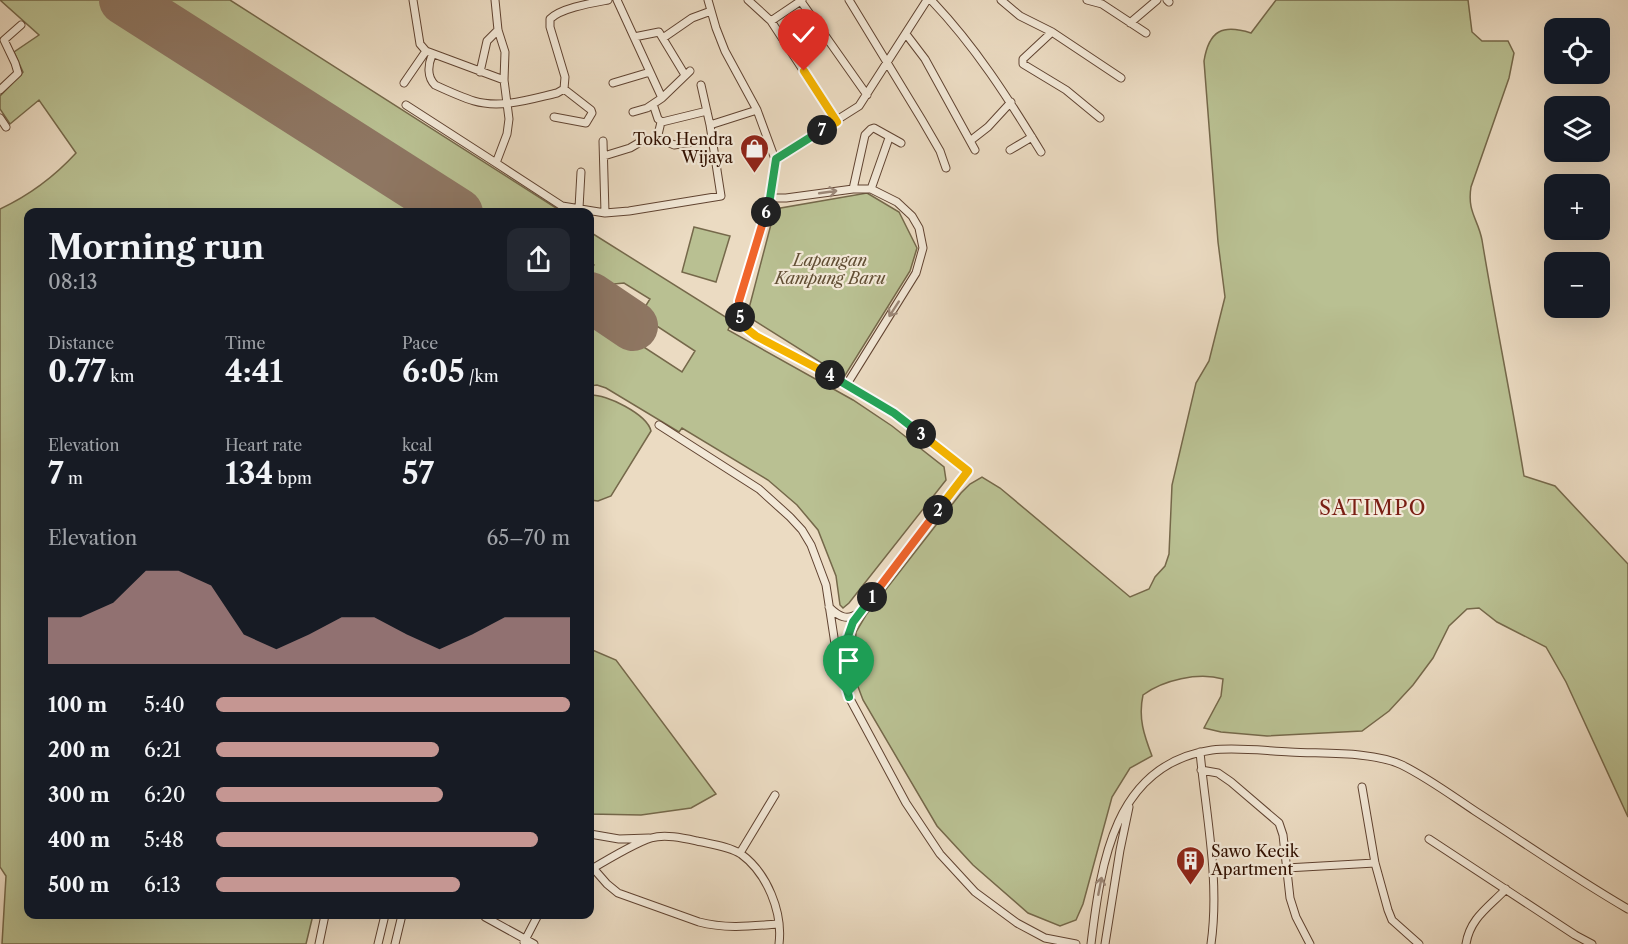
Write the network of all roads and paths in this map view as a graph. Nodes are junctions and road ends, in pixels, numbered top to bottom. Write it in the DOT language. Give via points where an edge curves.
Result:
graph roads {
  1 [pos="413,0"];
  2 [pos="495,0"];
  3 [pos="608,0"];
  4 [pos="617,0"];
  5 [pos="708,0"];
  6 [pos="748,0"];
  7 [pos="801,0"];
  8 [pos="849,0"];
  9 [pos="929,0"];
  10 [pos="1001,0"];
  11 [pos="1087,0"];
  12 [pos="1157,0"];
  13 [pos="585,2"];
  14 [pos="711,11"];
  15 [pos="771,21"];
  16 [pos="1130,23"];
  17 [pos="21,25"];
  18 [pos="498,30"];
  19 [pos="1052,32"];
  20 [pos="1146,33"];
  21 [pos="906,34"];
  22 [pos="634,37"];
  23 [pos="663,38"];
  24 [pos="429,53"];
  25 [pos="888,62"];
  26 [pos="480,72"];
  27 [pos="650,72"];
  28 [pos="1120,78"];
  29 [pos="504,80"];
  30 [pos="404,83"];
  31 [pos="613,83"];
  32 [pos="701,85"];
  33 [pos="564,89"];
  34 [pos="0,90"];
  35 [pos="867,95"];
  36 [pos="662,98"];
  37 [pos="1011,102"];
  38 [pos="509,103"];
  39 [pos="653,104"];
  40 [pos="406,105"];
  41 [pos="757,110"];
  42 [pos="707,111"];
  43 [pos="633,112"];
  44 [pos="554,117"];
  45 [pos="0,118"];
  46 [pos="1100,118"];
  47 [pos="661,122"];
  48 [pos="837,122"];
  49 [pos="710,125"];
  50 [pos="6,128"];
  51 [pos="1032,137"];
  52 [pos="889,138"];
  53 [pos="657,139"];
  54 [pos="712,139"];
  55 [pos="603,141"];
  56 [pos="970,141"];
  57 [pos="901,143"];
  58 [pos="975,150"];
  59 [pos="1010,150"];
  60 [pos="1041,152"];
  61 [pos="604,156"];
  62 [pos="776,159"];
  63 [pos="496,163"];
  64 [pos="946,168"];
  65 [pos="581,172"];
  66 [pos="853,189"];
  67 [pos="871,189"];
  68 [pos="770,198"];
  69 [pos="579,208"];
  70 [pos="594,211"];
  71 [pos="605,213"];
  72 [pos="847,384"];
  73 [pos="658,425"];
  74 [pos="829,607"];
  75 [pos="859,613"];
  76 [pos="841,670"];
  77 [pos="1200,752"];
  78 [pos="1202,770"];
  79 [pos="1362,787"];
  80 [pos="775,795"];
  81 [pos="1130,802"];
  82 [pos="594,835"];
  83 [pos="652,838"];
  84 [pos="1429,838"];
  85 [pos="619,839"];
  86 [pos="625,852"];
  87 [pos="740,853"];
  88 [pos="1375,862"];
  89 [pos="594,868"];
  90 [pos="1286,868"];
  91 [pos="594,872"];
  92 [pos="1506,889"];
  93 [pos="1628,909"];
  94 [pos="325,919"];
  95 [pos="384,919"];
  96 [pos="401,919"];
  97 [pos="488,919"];
  98 [pos="536,919"];
  99 [pos="778,924"];
  100 [pos="524,942"];
  101 [pos="319,944"];
  102 [pos="378,944"];
  103 [pos="395,944"];
  104 [pos="534,944"];
  105 [pos="778,944"];
  106 [pos="1076,944"];
  107 [pos="1091,944"];
  108 [pos="1106,944"];
  109 [pos="1211,944"];
  110 [pos="1310,944"];
  111 [pos="1419,944"];
  112 [pos="1466,944"];
  113 [pos="1592,944"];
  1 -- 24 [label="street" via="420,44"];
  2 -- 18 [label="street"];
  3 -- 13 [label="street"];
  4 -- 22 [label="street"];
  5 -- 14 [label="street"];
  6 -- 15 [label="street"];
  7 -- 15 [label="street"];
  7 -- 35 [label="street"];
  8 -- 25 [label="street"];
  9 -- 21 [label="street"];
  9 -- 37 [label="street" via="962,34"];
  10 -- 19 [label="street" via="1020,16"];
  11 -- 16 [label="street" via="1102,4"];
  12 -- 16 [label="street"];
  13 -- 33 [label="street" via="550,19 565,77"];
  14 -- 23 [label="street" via="692,18"];
  14 -- 41 [label="street" via="725,51"];
  15 -- 48 [label="street"];
  16 -- 20 [label="street"];
  17 -- 34 [label="street" via="4,40 18,73"];
  18 -- 26 [label="street" via="487,41"];
  18 -- 29 [label="street" via="505,52"];
  19 -- 28 [label="street"];
  19 -- 46 [label="street" via="1023,59 1023,64 1066,90"];
  21 -- 25 [label="street"];
  21 -- 56 [label="street" via="925,59"];
  22 -- 23 [label="street" via="659,32"];
  22 -- 27 [label="street"];
  23 -- 36 [label="street" via="687,73"];
  24 -- 26 [label="street"];
  24 -- 30 [label="street"];
  24 -- 38 [label="street" via="429,75 435,85 475,101"];
  25 -- 35 [label="street"];
  25 -- 64 [label="street"];
  26 -- 29 [label="street"];
  27 -- 31 [label="street"];
  27 -- 36 [label="street"];
  29 -- 38 [label="street"];
  32 -- 42 [label="street"];
  33 -- 38 [label="street"];
  33 -- 44 [label="street" via="592,113 586,123"];
  35 -- 48 [label="street"];
  36 -- 39 [label="street"];
  37 -- 51 [label="street"];
  37 -- 56 [label="street"];
  38 -- 63 [label="street" via="509,126"];
  39 -- 43 [label="street"];
  39 -- 47 [label="street"];
  40 -- 63 [label="street"];
  41 -- 49 [label="street"];
  41 -- 62 [label="street"];
  42 -- 47 [label="street"];
  42 -- 49 [label="street"];
  45 -- 50 [label="street"];
  47 -- 53 [label="street"];
  48 -- 62 [label="street"];
  49 -- 54 [label="street"];
  51 -- 59 [label="street"];
  51 -- 60 [label="street"];
  52 -- 57 [label="street"];
  52 -- 66 [label="street" via="874,128 866,133"];
  52 -- 67 [label="street"];
  53 -- 54 [label="street" via="674,144"];
  53 -- 61 [label="street"];
  54 -- 71 [label="street" via="721,196"];
  55 -- 61 [label="street"];
  56 -- 58 [label="street"];
  61 -- 71 [label="street"];
  62 -- 68 [label="street"];
  63 -- 69 [label="street" via="562,206"];
  65 -- 69 [label="street"];
  66 -- 67 [label="street"];
  68 -- 66 [label="street, one-way"];
  67 -- 72 [label="street, one-way" via="897,202 912,216 923,248 916,273"];
  68 -- 72 [label="street" via="739,301 741,321 756,336"];
  70 -- 71 [label="street"];
  72 -- 75 [label="street" via="894,413 968,471"];
  73 -- 74 [label="street" via="759,489 790,517 812,545"];
  74 -- 75 [label="street" via="844,618"];
  74 -- 76 [label="street"];
  75 -- 76 [label="street" via="847,638"];
  76 -- 106 [label="street" via="849,697 867,731 906,803 940,854 975,892 1017,923 1045,938"];
  77 -- 78 [label="street"];
  77 -- 81 [label="street" via="1157,770"];
  77 -- 93 [label="street" via="1226,749 1386,758 1424,777"];
  78 -- 90 [label="street" via="1225,777 1279,823"];
  78 -- 109 [label="street" via="1214,875"];
  79 -- 88 [label="street"];
  80 -- 87 [label="street"];
  107 -- 81 [label="street, one-way" via="1108,847"];
  81 -- 108 [label="street"];
  82 -- 85 [label="street"];
  83 -- 85 [label="street"];
  83 -- 86 [label="street"];
  83 -- 87 [label="street" via="688,839"];
  84 -- 92 [label="street"];
  85 -- 86 [label="street"];
  86 -- 89 [label="street"];
  87 -- 99 [label="street" via="763,878 773,897"];
  88 -- 90 [label="street"];
  88 -- 111 [label="street" via="1392,920"];
  90 -- 110 [label="street" via="1293,907"];
  91 -- 99 [label="street" via="618,893 712,926"];
  92 -- 112 [label="street" via="1476,918"];
  92 -- 113 [label="street"];
  94 -- 101 [label="street"];
  95 -- 102 [label="street"];
  96 -- 103 [label="street"];
  97 -- 100 [label="street"];
  98 -- 100 [label="street"];
  99 -- 105 [label="street"];
  100 -- 104 [label="street"];
}
